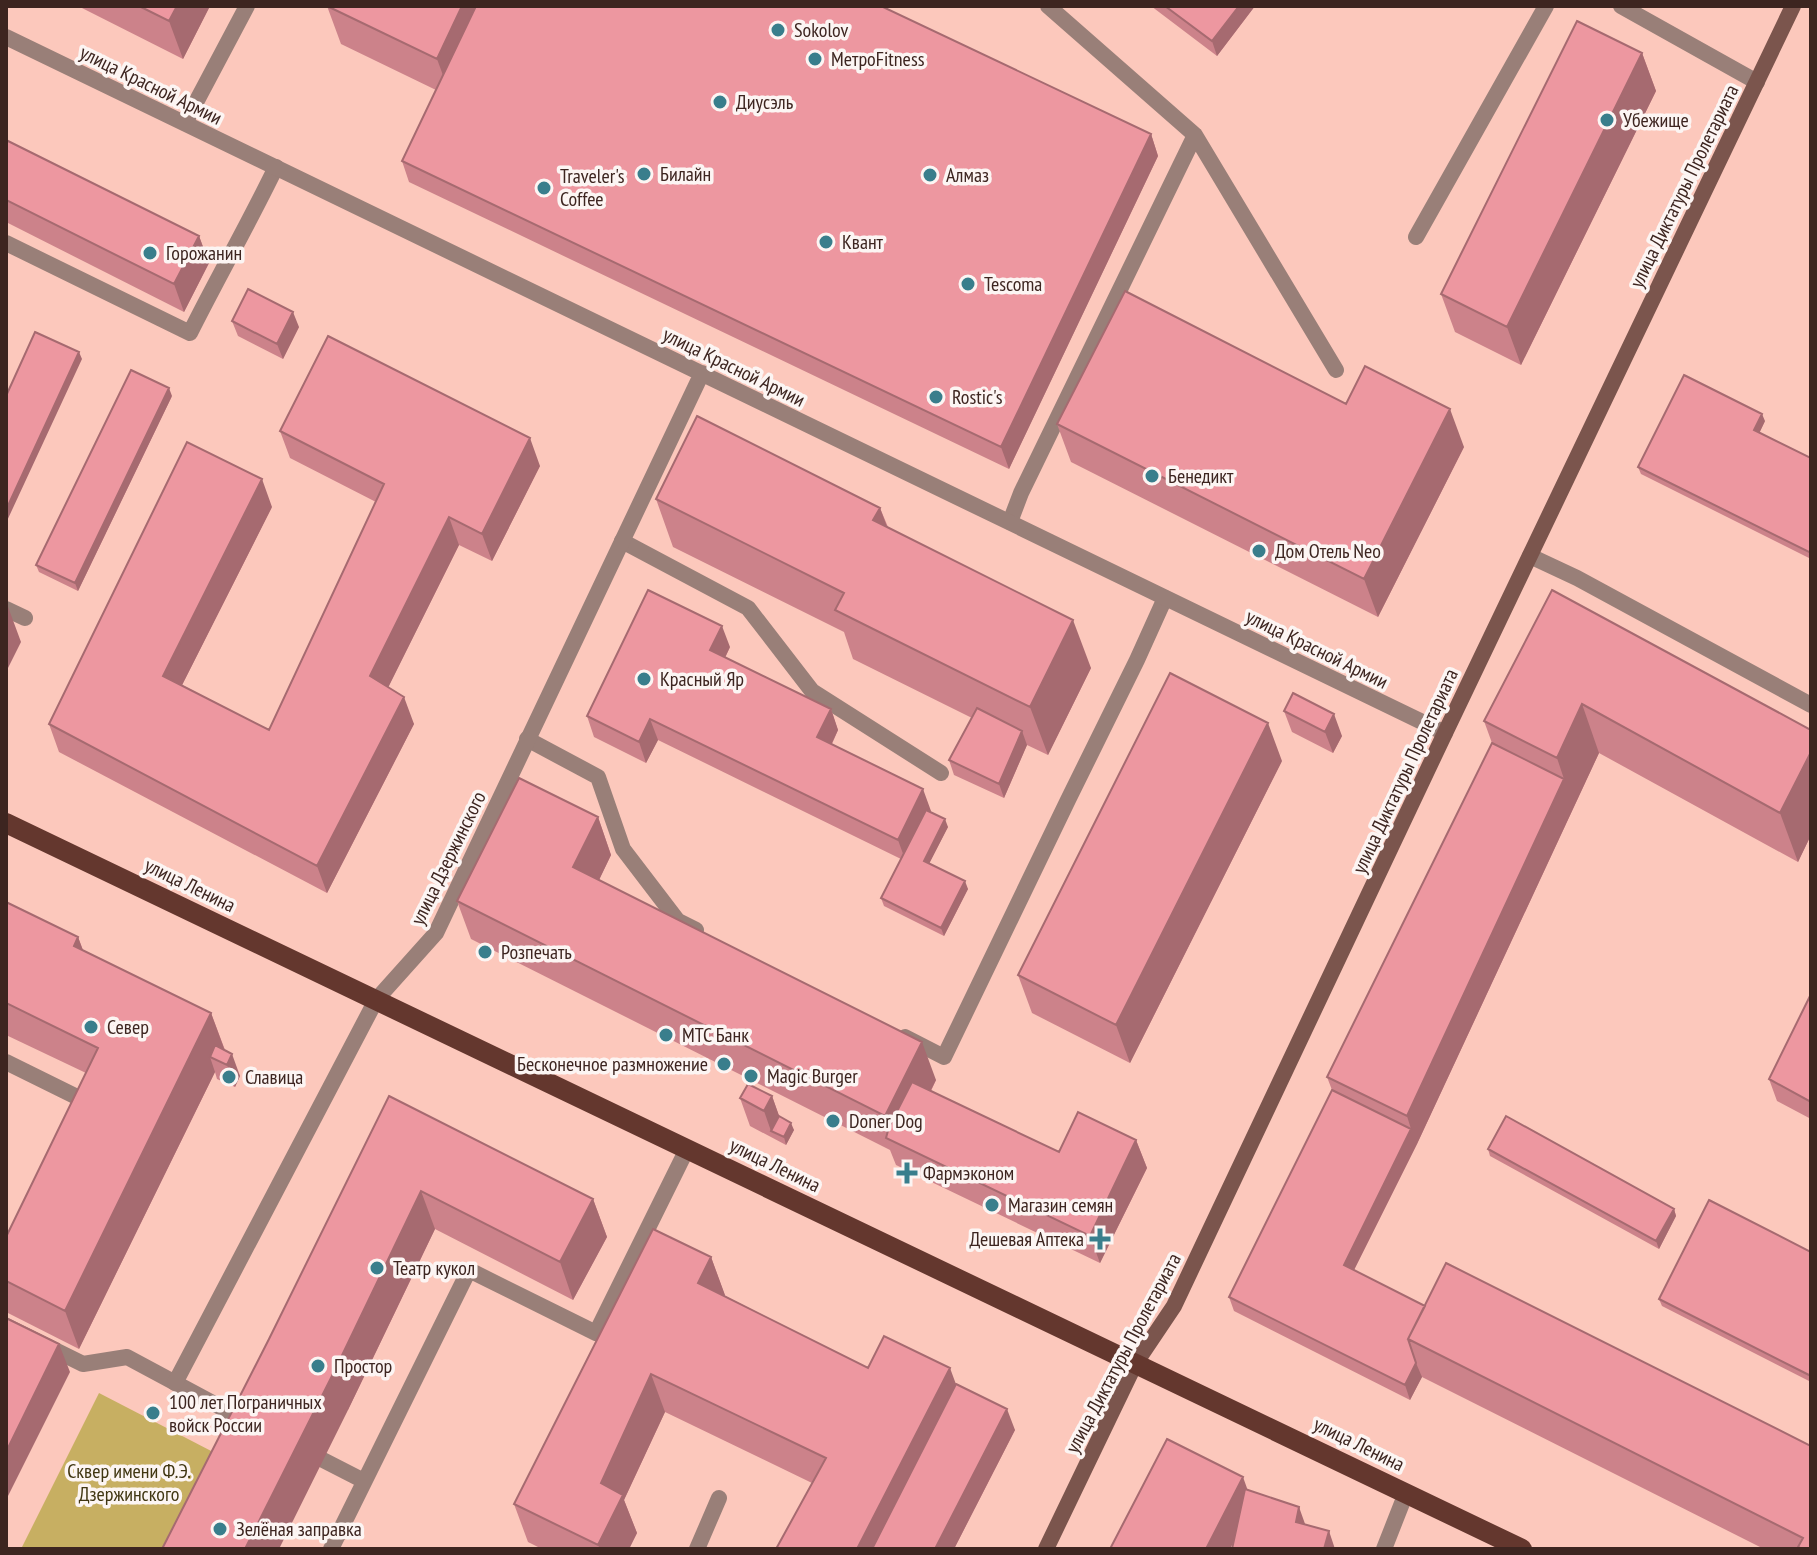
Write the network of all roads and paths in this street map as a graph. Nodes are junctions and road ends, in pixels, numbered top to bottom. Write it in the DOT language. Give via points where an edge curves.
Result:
graph roads {
  1 [pos="247,6"];
  2 [pos="1048,6"];
  3 [pos="1546,6"];
  4 [pos="1621,6"];
  5 [pos="1793,6"];
  6 [pos="6,37"];
  7 [pos="1757,82"];
  8 [pos="185,123"];
  9 [pos="1195,135"];
  10 [pos="276,167"];
  11 [pos="1416,237"];
  12 [pos="6,243"];
  13 [pos="1336,370"];
  14 [pos="702,373"];
  15 [pos="1010,522"];
  16 [pos="622,541"];
  17 [pos="1530,556"];
  18 [pos="1165,598"];
  19 [pos="6,609"];
  20 [pos="25,618"];
  21 [pos="1811,705"];
  22 [pos="1445,733"];
  23 [pos="527,739"];
  24 [pos="941,773"];
  25 [pos="6,823"];
  26 [pos="706,935"];
  27 [pos="376,1000"];
  28 [pos="888,1028"];
  29 [pos="6,1062"];
  30 [pos="69,1127"];
  31 [pos="687,1149"];
  32 [pos="6,1326"];
  33 [pos="1135,1364"];
  34 [pos="175,1383"];
  35 [pos="258,1427"];
  36 [pos="323,1460"];
  37 [pos="364,1481"];
  38 [pos="1406,1493"];
  39 [pos="719,1498"];
  40 [pos="331,1549"];
  41 [pos="697,1549"];
  42 [pos="1046,1549"];
  43 [pos="1384,1549"];
  44 [pos="1522,1549"];
  1 -- 8 [label="street"];
  2 -- 9 [label="street"];
  3 -- 11 [label="street"];
  4 -- 7 [label="street"];
  5 -- 7 [label="street, улица Диктатуры Пролетариата"];
  6 -- 8 [label="street, улица Красной Армии"];
  7 -- 17 [label="street, улица Диктатуры Пролетариата"];
  8 -- 10 [label="street, улица Красной Армии"];
  9 -- 13 [label="street"];
  9 -- 15 [label="street"];
  10 -- 12 [label="street" via="190,333"];
  10 -- 14 [label="street, улица Красной Армии"];
  14 -- 15 [label="street, улица Красной Армии"];
  14 -- 16 [label="street, улица Дзержинского"];
  15 -- 18 [label="street, улица Красной Армии"];
  16 -- 23 [label="street, улица Дзержинского"];
  16 -- 24 [label="street" via="748,608 812,691"];
  17 -- 21 [label="street"];
  17 -- 22 [label="street, улица Диктатуры Пролетариата"];
  18 -- 22 [label="street, улица Красной Армии"];
  18 -- 28 [label="street" via="944,1057"];
  19 -- 20 [label="street"];
  22 -- 33 [label="street, улица Диктатуры Пролетариата" via="1174,1306"];
  23 -- 26 [label="street" via="598,777 623,849 678,921"];
  23 -- 27 [label="street, улица Дзержинского" via="436,933"];
  25 -- 27 [label="main road, улица Ленина"];
  27 -- 31 [label="main road, улица Ленина"];
  27 -- 34 [label="street, улица Дзержинского"];
  29 -- 30 [label="street" via="83,1100"];
  31 -- 33 [label="main road, улица Ленина"];
  31 -- 37 [label="street" via="596,1333 469,1270"];
  32 -- 34 [label="street" via="83,1364 127,1357"];
  33 -- 38 [label="main road, улица Ленина"];
  33 -- 42 [label="street, улица Диктатуры Пролетариата"];
  34 -- 35 [label="street"];
  36 -- 37 [label="street"];
  37 -- 40 [label="street"];
  38 -- 43 [label="street"];
  38 -- 44 [label="main road, улица Ленина"];
  39 -- 41 [label="street"];
}
